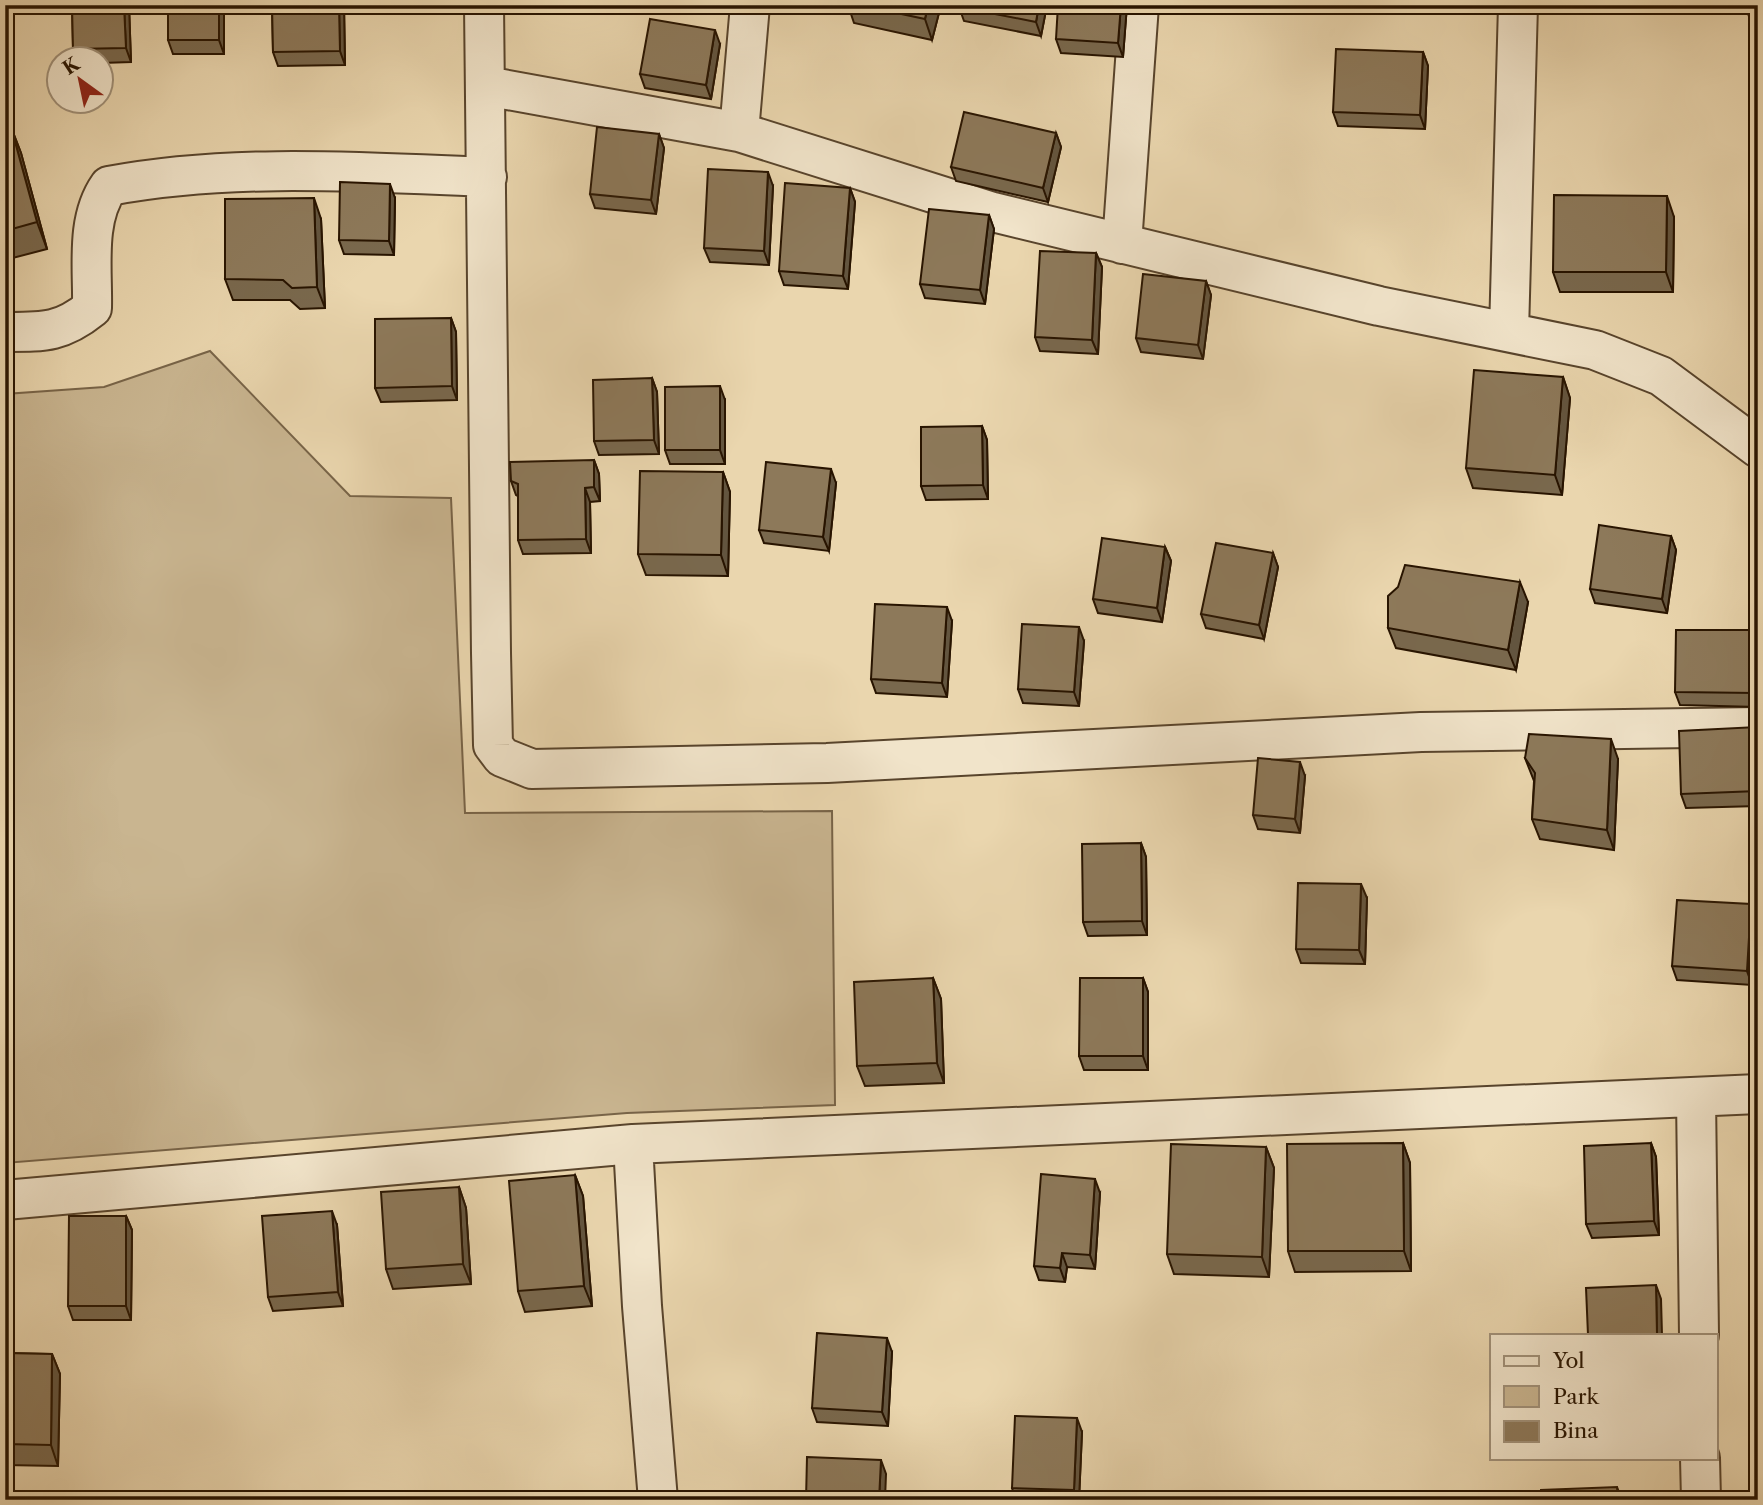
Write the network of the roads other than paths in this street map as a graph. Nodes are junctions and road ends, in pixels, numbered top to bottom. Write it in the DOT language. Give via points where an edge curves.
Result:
graph roads {
  1 [pos="484,5"];
  2 [pos="750,5"];
  3 [pos="1139,5"];
  4 [pos="1518,5"];
  5 [pos="486,86"];
  6 [pos="739,132"];
  7 [pos="487,177"];
  8 [pos="1122,244"];
  9 [pos="5,332"];
  10 [pos="1509,332"];
  11 [pos="1758,448"];
  12 [pos="1758,727"];
  13 [pos="1758,1094"];
  14 [pos="1696,1097"];
  15 [pos="633,1144"];
  16 [pos="5,1200"];
  17 [pos="1699,1334"];
  18 [pos="1700,1460"];
  19 [pos="658,1500"];
  20 [pos="1700,1500"];
  1 -- 5 [label="street"];
  2 -- 6 [label="street"];
  3 -- 8 [label="street"];
  4 -- 10 [label="street"];
  5 -- 6 [label="street"];
  5 -- 7 [label="street"];
  6 -- 8 [label="street" via="993,212"];
  7 -- 9 [label="street" via="319,170 152,178 109,186 99,200 93,229 92,308 72,325 46,332"];
  7 -- 12 [label="street" via="493,745 514,763 532,769 827,763 1421,732"];
  8 -- 10 [label="street"];
  10 -- 11 [label="street" via="1595,350 1661,376"];
  13 -- 14 [label="street"];
  14 -- 15 [label="street"];
  14 -- 17 [label="street"];
  15 -- 16 [label="street"];
  15 -- 19 [label="street"];
  18 -- 20 [label="street"];
}
